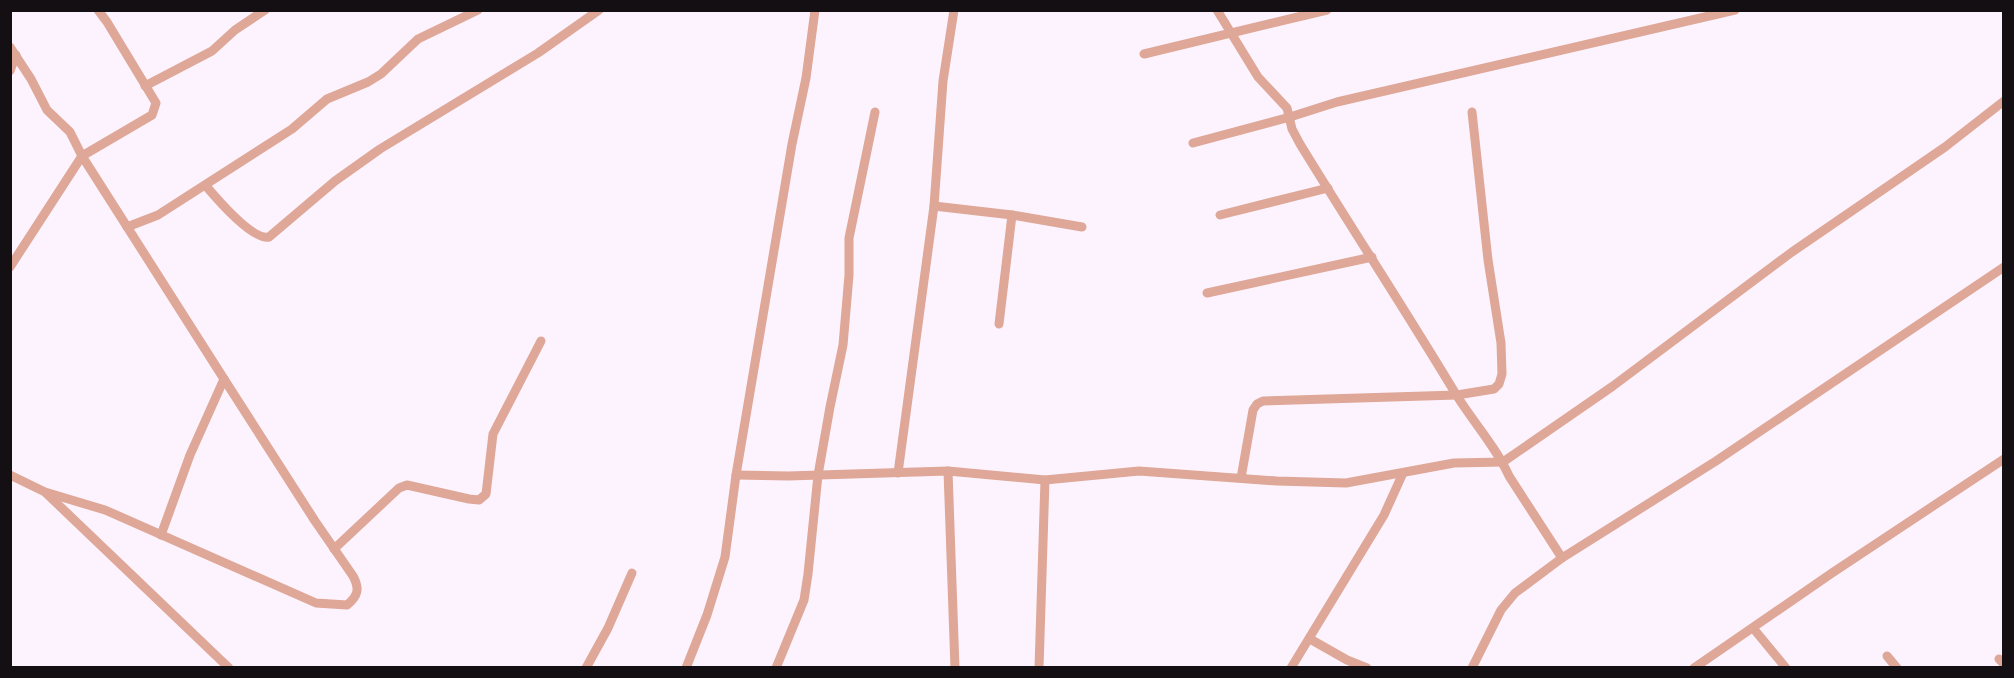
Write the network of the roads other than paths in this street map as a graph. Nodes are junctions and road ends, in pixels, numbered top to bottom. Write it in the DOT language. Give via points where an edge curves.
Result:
graph roads {
  1 [pos="98,10"];
  2 [pos="265,10"];
  3 [pos="478,10"];
  4 [pos="599,10"];
  5 [pos="815,10"];
  6 [pos="954,10"];
  7 [pos="1217,10"];
  8 [pos="1327,10"];
  9 [pos="1735,10"];
  10 [pos="467,12"];
  11 [pos="1231,34"];
  12 [pos="13,51"];
  13 [pos="1144,54"];
  14 [pos="10,71"];
  15 [pos="145,86"];
  16 [pos="2004,101"];
  17 [pos="875,112"];
  18 [pos="1472,112"];
  19 [pos="1290,117"];
  20 [pos="1193,143"];
  21 [pos="82,156"];
  22 [pos="206,186"];
  23 [pos="1328,188"];
  24 [pos="934,206"];
  25 [pos="1012,215"];
  26 [pos="1220,215"];
  27 [pos="127,227"];
  28 [pos="1082,227"];
  29 [pos="1372,257"];
  30 [pos="10,267"];
  31 [pos="2004,267"];
  32 [pos="1207,293"];
  33 [pos="999,324"];
  34 [pos="541,341"];
  35 [pos="224,379"];
  36 [pos="1457,395"];
  37 [pos="2004,459"];
  38 [pos="1503,462"];
  39 [pos="948,471"];
  40 [pos="898,473"];
  41 [pos="1403,473"];
  42 [pos="10,475"];
  43 [pos="736,475"];
  44 [pos="818,475"];
  45 [pos="1241,478"];
  46 [pos="1045,480"];
  47 [pos="45,492"];
  48 [pos="161,535"];
  49 [pos="334,549"];
  50 [pos="1562,558"];
  51 [pos="632,573"];
  52 [pos="1753,628"];
  53 [pos="1310,639"];
  54 [pos="1887,656"];
  55 [pos="229,668"];
  56 [pos="586,668"];
  57 [pos="686,668"];
  58 [pos="776,668"];
  59 [pos="955,668"];
  60 [pos="1039,668"];
  61 [pos="1291,668"];
  62 [pos="1367,668"];
  63 [pos="1472,668"];
  64 [pos="1694,668"];
  65 [pos="1786,668"];
  66 [pos="1898,668"];
  1 -- 15 [label="street"];
  2 -- 15 [label="street" via="212,51"];
  3 -- 10 [label="street"];
  4 -- 22 [label="street" via="380,149 269,237 257,235"];
  5 -- 43 [label="street"];
  6 -- 24 [label="street"];
  7 -- 11 [label="street"];
  8 -- 11 [label="street"];
  9 -- 19 [label="street" via="1365,95"];
  10 -- 22 [label="street" via="418,39 381,74 327,99 292,129"];
  11 -- 13 [label="street"];
  11 -- 19 [label="street" via="1258,78 1287,108"];
  12 -- 14 [label="street"];
  12 -- 21 [label="street" via="47,110 70,132"];
  15 -- 21 [label="street" via="156,103 152,115"];
  16 -- 38 [label="street"];
  17 -- 44 [label="street" via="849,238 843,345"];
  18 -- 36 [label="street" via="1502,374 1494,389"];
  19 -- 20 [label="street"];
  19 -- 23 [label="street" via="1292,129"];
  21 -- 27 [label="street"];
  21 -- 30 [label="street"];
  22 -- 27 [label="street" via="158,216"];
  23 -- 26 [label="street"];
  23 -- 29 [label="street"];
  24 -- 25 [label="street"];
  24 -- 40 [label="street"];
  25 -- 28 [label="street"];
  25 -- 33 [label="street"];
  27 -- 35 [label="street"];
  29 -- 32 [label="street"];
  29 -- 36 [label="street"];
  31 -- 50 [label="street" via="1716,461"];
  34 -- 49 [label="street" via="493,434 486,494 479,500 469,499 407,485 399,488"];
  35 -- 48 [label="street" via="190,455"];
  35 -- 49 [label="street"];
  36 -- 38 [label="street"];
  36 -- 45 [label="street" via="1263,401 1253,410"];
  37 -- 52 [label="street"];
  38 -- 41 [label="street" via="1454,463"];
  38 -- 50 [label="street"];
  39 -- 40 [label="street"];
  39 -- 46 [label="street"];
  39 -- 59 [label="street"];
  40 -- 44 [label="street"];
  41 -- 45 [label="street" via="1346,483"];
  41 -- 53 [label="street" via="1384,515"];
  42 -- 47 [label="street"];
  43 -- 44 [label="street"];
  43 -- 57 [label="street" via="725,557"];
  44 -- 58 [label="street" via="804,600"];
  45 -- 46 [label="street" via="1139,471"];
  46 -- 60 [label="street"];
  47 -- 48 [label="street" via="105,510"];
  47 -- 55 [label="street"];
  48 -- 49 [label="street" via="316,603 347,605 358,592 357,584"];
  50 -- 63 [label="street" via="1515,593 1501,610"];
  51 -- 56 [label="street"];
  52 -- 64 [label="street"];
  52 -- 65 [label="street"];
  53 -- 61 [label="street"];
  53 -- 62 [label="street"];
  54 -- 66 [label="street"];
}
